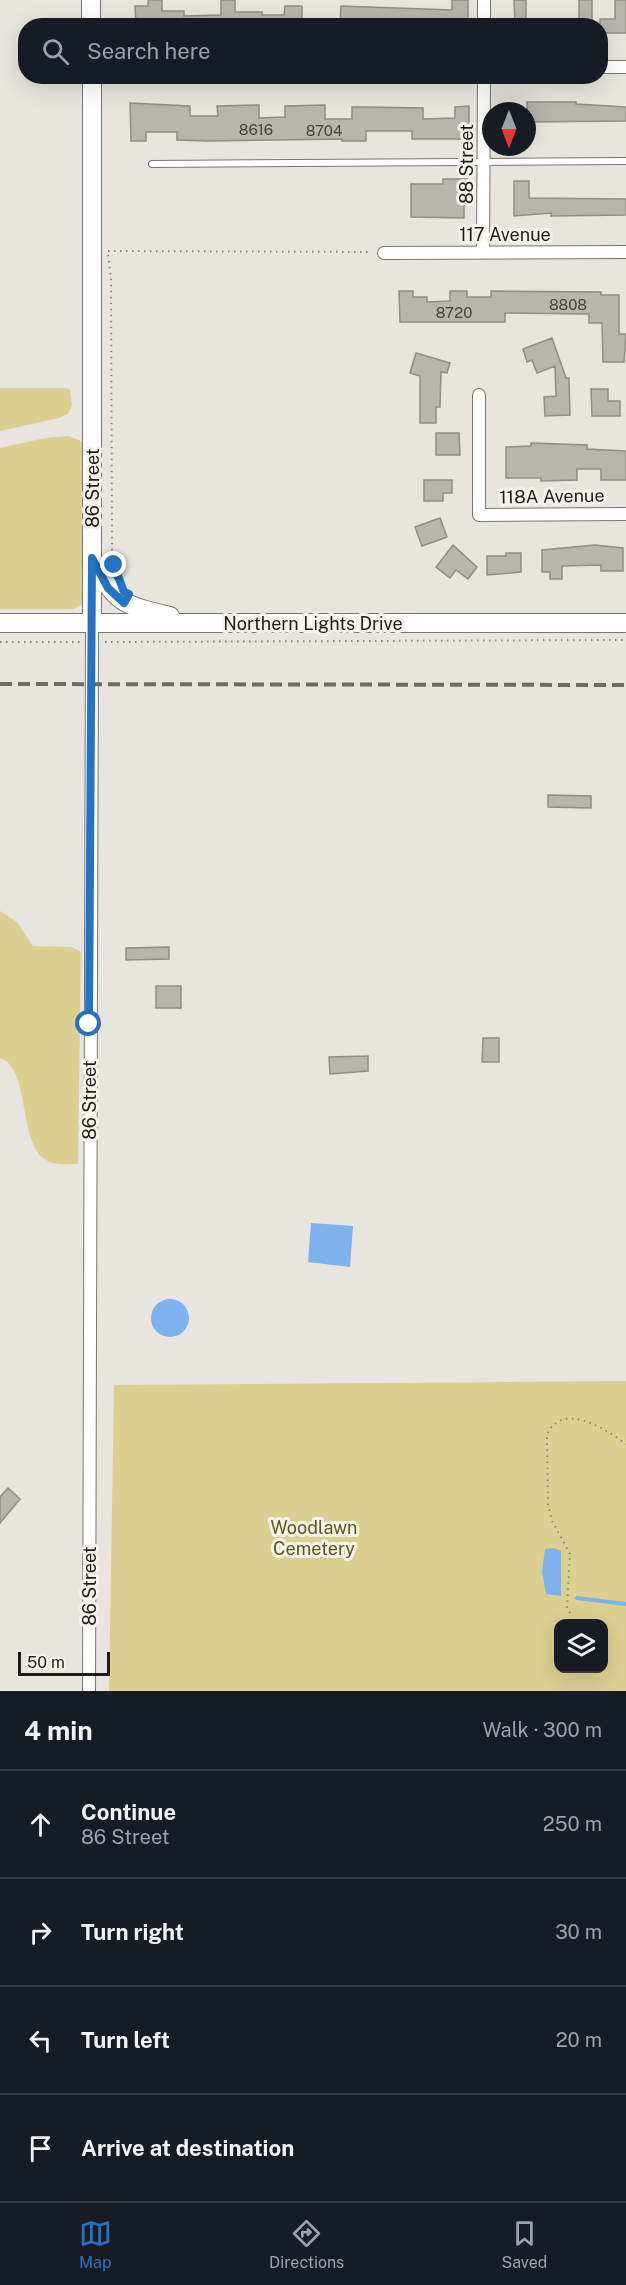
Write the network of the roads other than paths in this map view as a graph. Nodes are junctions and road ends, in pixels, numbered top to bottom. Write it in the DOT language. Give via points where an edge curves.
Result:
graph roads {
  1 [pos="91,0"];
  2 [pos="484,0"];
  3 [pos="92,18"];
  4 [pos="484,18"];
  5 [pos="626,67"];
  6 [pos="608,68"];
  7 [pos="92,84"];
  8 [pos="484,84"];
  9 [pos="484,161"];
  10 [pos="626,161"];
  11 [pos="152,164"];
  12 [pos="384,252"];
  13 [pos="483,252"];
  14 [pos="626,252"];
  15 [pos="479,395"];
  16 [pos="626,514"];
  17 [pos="92,558"];
  18 [pos="0,623"];
  19 [pos="92,623"];
  20 [pos="626,623"];
  21 [pos="201,624"];
  22 [pos="89,1691"];
  1 -- 3 [label="main road"];
  2 -- 4 [label="street"];
  5 -- 6 [label="street"];
  7 -- 17 [label="main road, 86 Street"];
  8 -- 9 [label="street, 88 Street"];
  9 -- 10 [label="lane"];
  9 -- 11 [label="lane"];
  9 -- 13 [label="street, 88 Street"];
  12 -- 13 [label="street, 117 Avenue"];
  13 -- 14 [label="street, 117 Avenue"];
  15 -- 16 [label="street, 118A Avenue" via="479,515"];
  17 -- 19 [label="main road, 86 Street"];
  17 -- 21 [label="main road" via="108,588 124,603"];
  18 -- 19 [label="main road, Northern Lights Drive"];
  19 -- 21 [label="main road, Northern Lights Drive"];
  19 -- 22 [label="street, 86 Street"];
  20 -- 21 [label="main road, Northern Lights Drive"];
}
